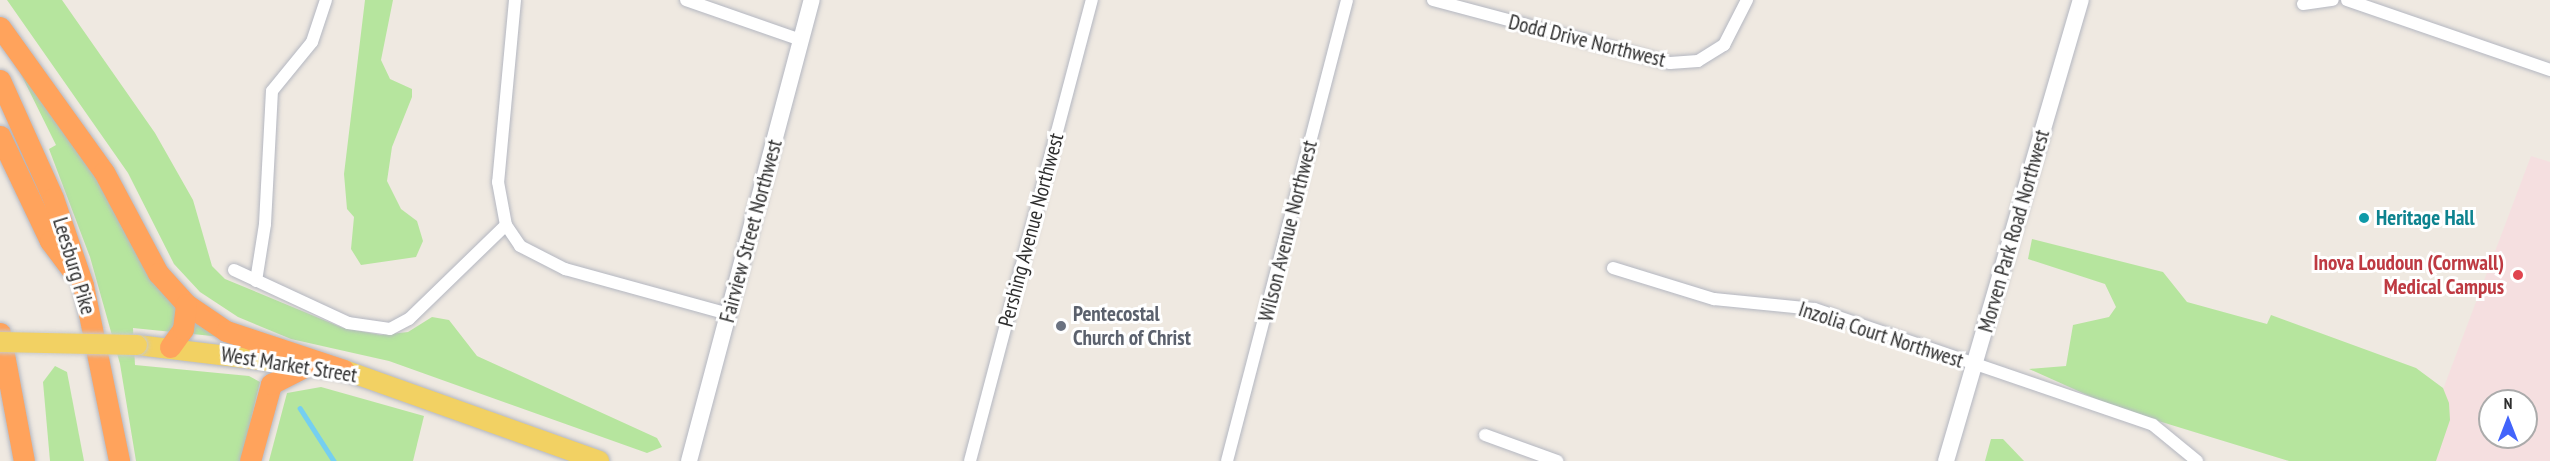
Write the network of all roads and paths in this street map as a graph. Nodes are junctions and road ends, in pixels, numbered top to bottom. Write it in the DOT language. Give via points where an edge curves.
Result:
graph roads {
  1 [pos="326,0"];
  2 [pos="514,0"];
  3 [pos="686,0"];
  4 [pos="812,0"];
  5 [pos="1092,0"];
  6 [pos="1347,0"];
  7 [pos="1433,0"];
  8 [pos="1747,0"];
  9 [pos="2080,0"];
  10 [pos="2333,0"];
  11 [pos="2347,0"];
  12 [pos="2303,4"];
  13 [pos="0,27"];
  14 [pos="801,40"];
  15 [pos="2550,70"];
  16 [pos="0,80"];
  17 [pos="0,136"];
  18 [pos="506,225"];
  19 [pos="1613,268"];
  20 [pos="234,270"];
  21 [pos="256,281"];
  22 [pos="83,285"];
  23 [pos="186,304"];
  24 [pos="728,314"];
  25 [pos="0,333"];
  26 [pos="0,342"];
  27 [pos="170,348"];
  28 [pos="1974,366"];
  29 [pos="304,367"];
  30 [pos="344,370"];
  31 [pos="1485,435"];
  32 [pos="24,461"];
  33 [pos="119,461"];
  34 [pos="250,461"];
  35 [pos="599,461"];
  36 [pos="689,461"];
  37 [pos="970,461"];
  38 [pos="1227,461"];
  39 [pos="1557,461"];
  40 [pos="1946,461"];
  41 [pos="2197,461"];
  1 -- 21 [label="street" via="312,42 272,91 265,224"];
  2 -- 18 [label="street" via="498,182"];
  3 -- 14 [label="street"];
  4 -- 14 [label="street, Fairview Street Northwest"];
  5 -- 37 [label="street, Pershing Avenue Northwest"];
  6 -- 38 [label="street, Wilson Avenue Northwest"];
  7 -- 8 [label="street, Dodd Drive Northwest" via="1642,57 1685,63 1724,45"];
  9 -- 28 [label="street, Morven Park Road Northwest"];
  10 -- 12 [label="street"];
  11 -- 15 [label="street"];
  13 -- 23 [label="highway" via="104,172 158,273"];
  14 -- 24 [label="street, Fairview Street Northwest"];
  16 -- 22 [label="highway, Leesburg Pike" via="53,198"];
  17 -- 22 [label="highway" via="50,241"];
  18 -- 21 [label="street" via="409,319 390,329 348,323"];
  18 -- 24 [label="street" via="520,246 545,262"];
  19 -- 28 [label="street, Inzolia Court Northwest" via="1714,299 1815,309"];
  20 -- 21 [label="street"];
  22 -- 33 [label="highway, Leesburg Pike"];
  23 -- 27 [label="highway" via="183,329"];
  23 -- 30 [label="highway" via="226,331"];
  24 -- 36 [label="street, Fairview Street Northwest"];
  25 -- 32 [label="highway"];
  26 -- 27 [label="main road, West Market Street, bridge"];
  27 -- 29 [label="main road, West Market Street"];
  28 -- 40 [label="street, Morven Park Road Northwest"];
  28 -- 41 [label="street, Inzolia Court Northwest" via="2153,424"];
  29 -- 30 [label="main road, West Market Street"];
  29 -- 34 [label="highway" via="271,384"];
  30 -- 35 [label="main road, West Market Street"];
  31 -- 39 [label="street"];
}
